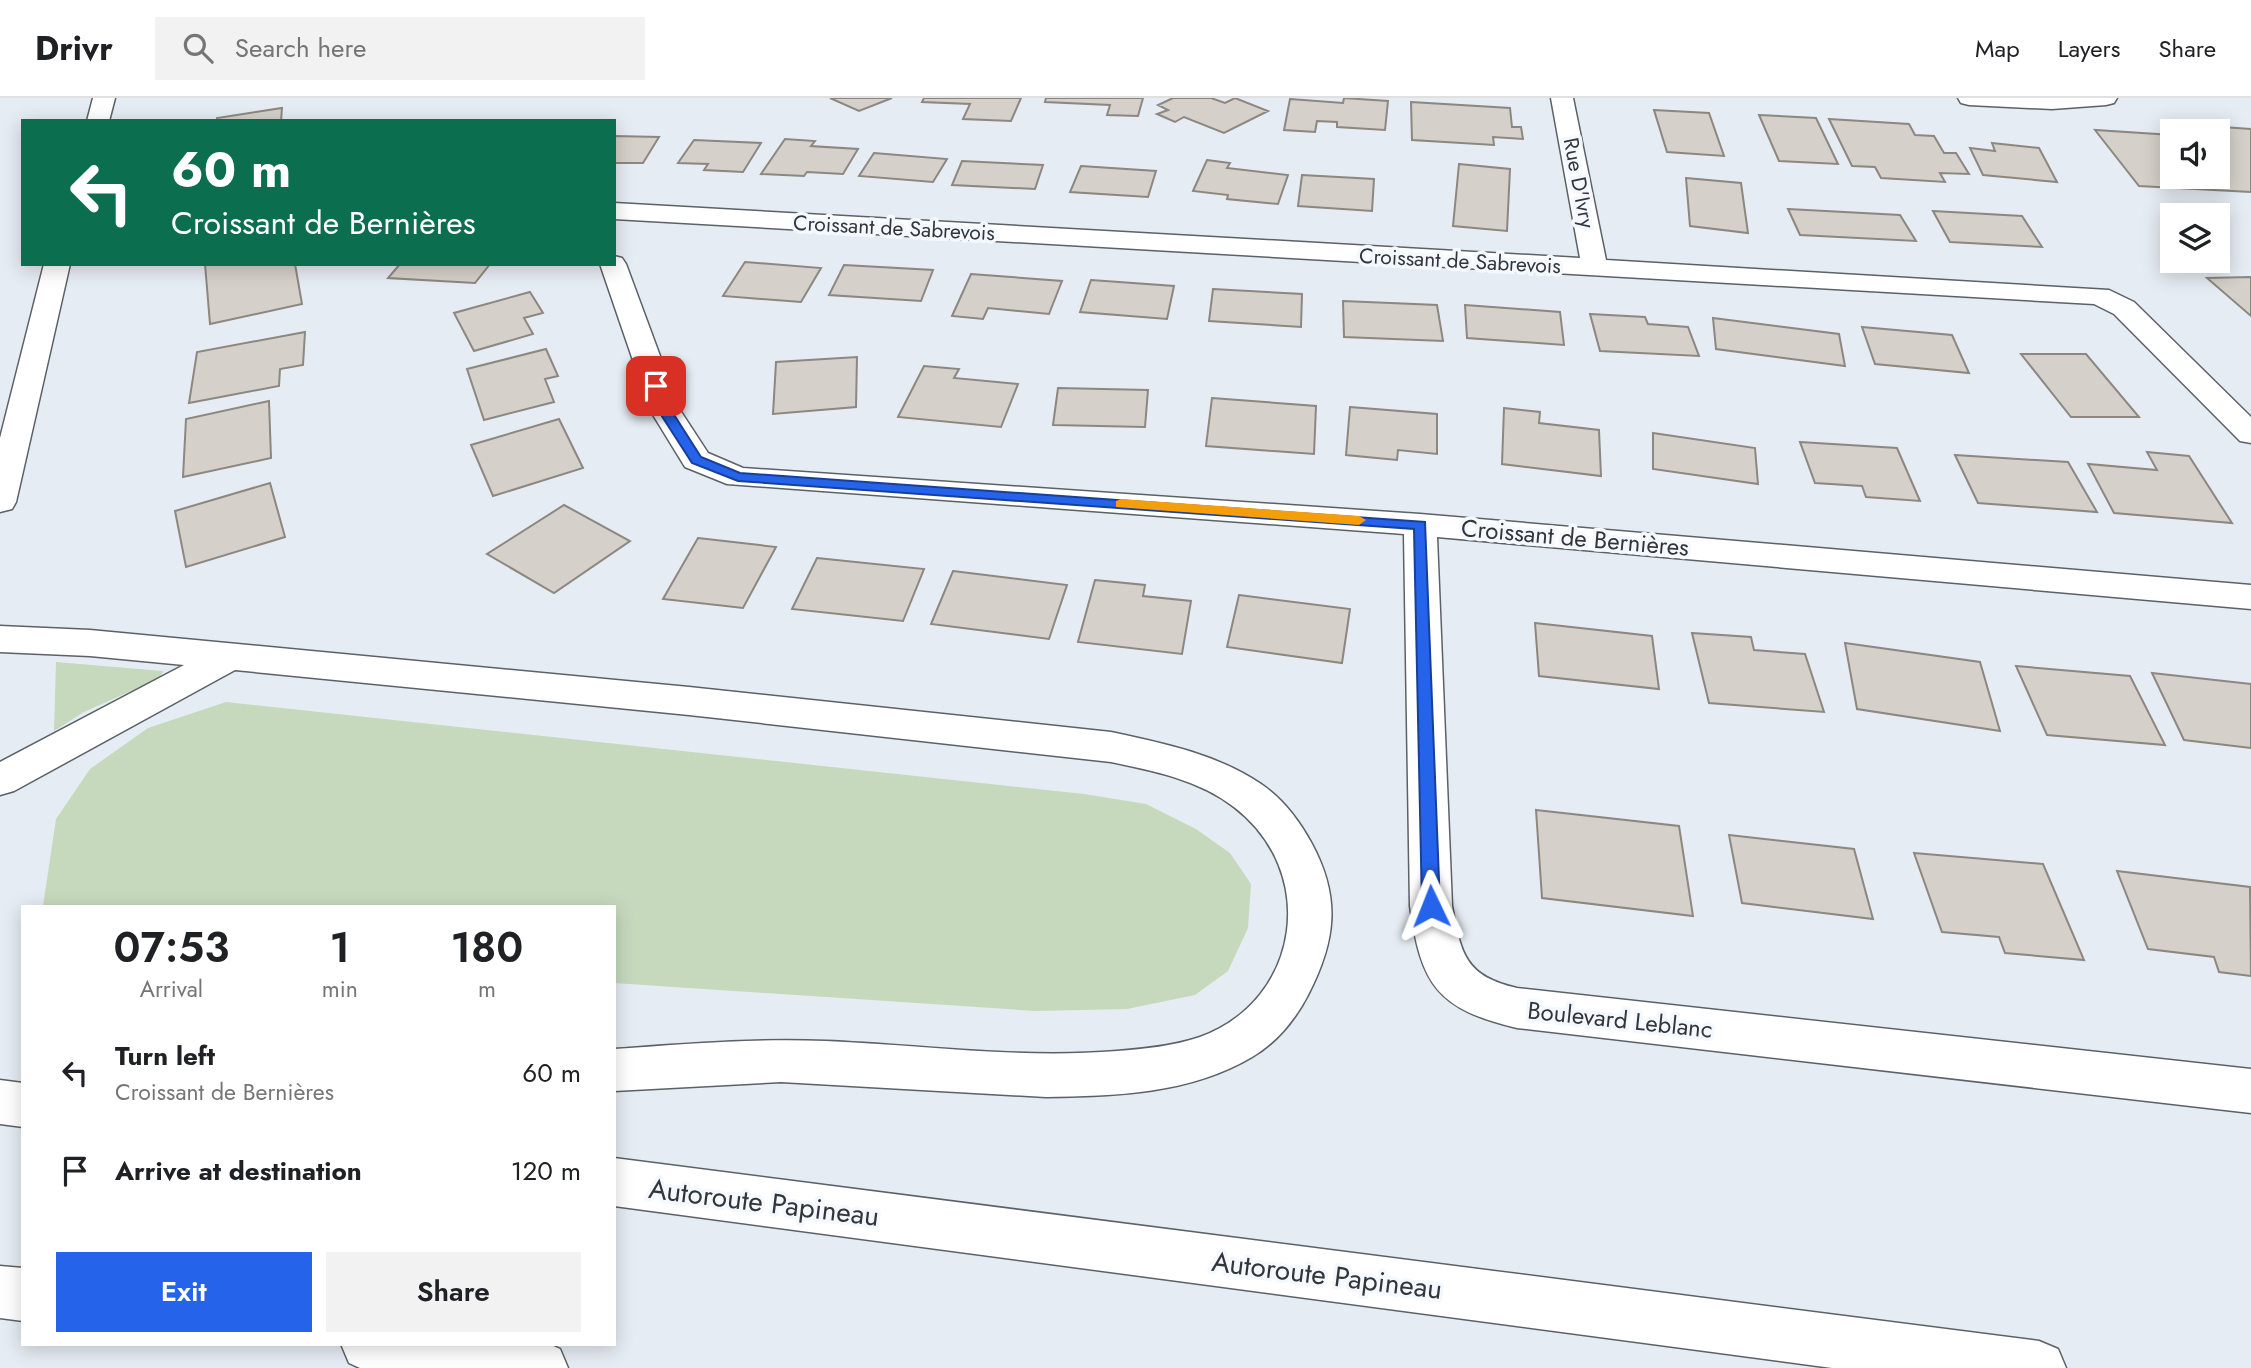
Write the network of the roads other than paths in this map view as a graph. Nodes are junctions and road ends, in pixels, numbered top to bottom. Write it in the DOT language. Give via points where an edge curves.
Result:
graph roads {
  1 [pos="104,98"];
  2 [pos="1562,98"];
  3 [pos="1969,98"];
  4 [pos="2106,98"];
  5 [pos="99,119"];
  6 [pos="616,211"];
  7 [pos="57,266"];
  8 [pos="614,266"];
  9 [pos="1595,269"];
  10 [pos="2251,434"];
  11 [pos="0,502"];
  12 [pos="1420,525"];
  13 [pos="2251,597"];
  14 [pos="0,639"];
  15 [pos="229,657"];
  16 [pos="0,780"];
  17 [pos="616,1070"];
  18 [pos="2251,1091"];
  19 [pos="616,1182"];
  20 [pos="0,1292"];
  21 [pos="21,1296"];
  22 [pos="382,1346"];
  23 [pos="541,1368"];
  24 [pos="2039,1368"];
  1 -- 5 [label="main road"];
  2 -- 9 [label="main road, Rue D'Ivry"];
  3 -- 4 [label="main road" via="2052,102"];
  6 -- 9 [label="main road, Croissant de Sabrevois"];
  7 -- 11 [label="main road"];
  8 -- 12 [label="main road, Croissant de Bernières" via="665,410 696,460 738,477"];
  9 -- 10 [label="main road, Croissant de Sabrevois" via="2099,296 2124,309"];
  12 -- 13 [label="main road, Croissant de Bernières"];
  12 -- 18 [label="main road, Boulevard Leblanc" via="1431,906 1435,938 1445,964 1455,983 1472,996 1517,1008"];
  14 -- 15 [label="main road"];
  15 -- 16 [label="main road"];
  15 -- 17 [label="main road" via="688,701 1111,747 1168,758 1211,773 1265,809 1302,865 1312,899 1306,945 1284,998 1259,1025 1229,1047 1186,1064 1107,1074 1038,1076 780,1061"];
  19 -- 24 [label="main road, Autoroute Papineau"];
  20 -- 21 [label="main road"];
  22 -- 23 [label="main road"];
}
